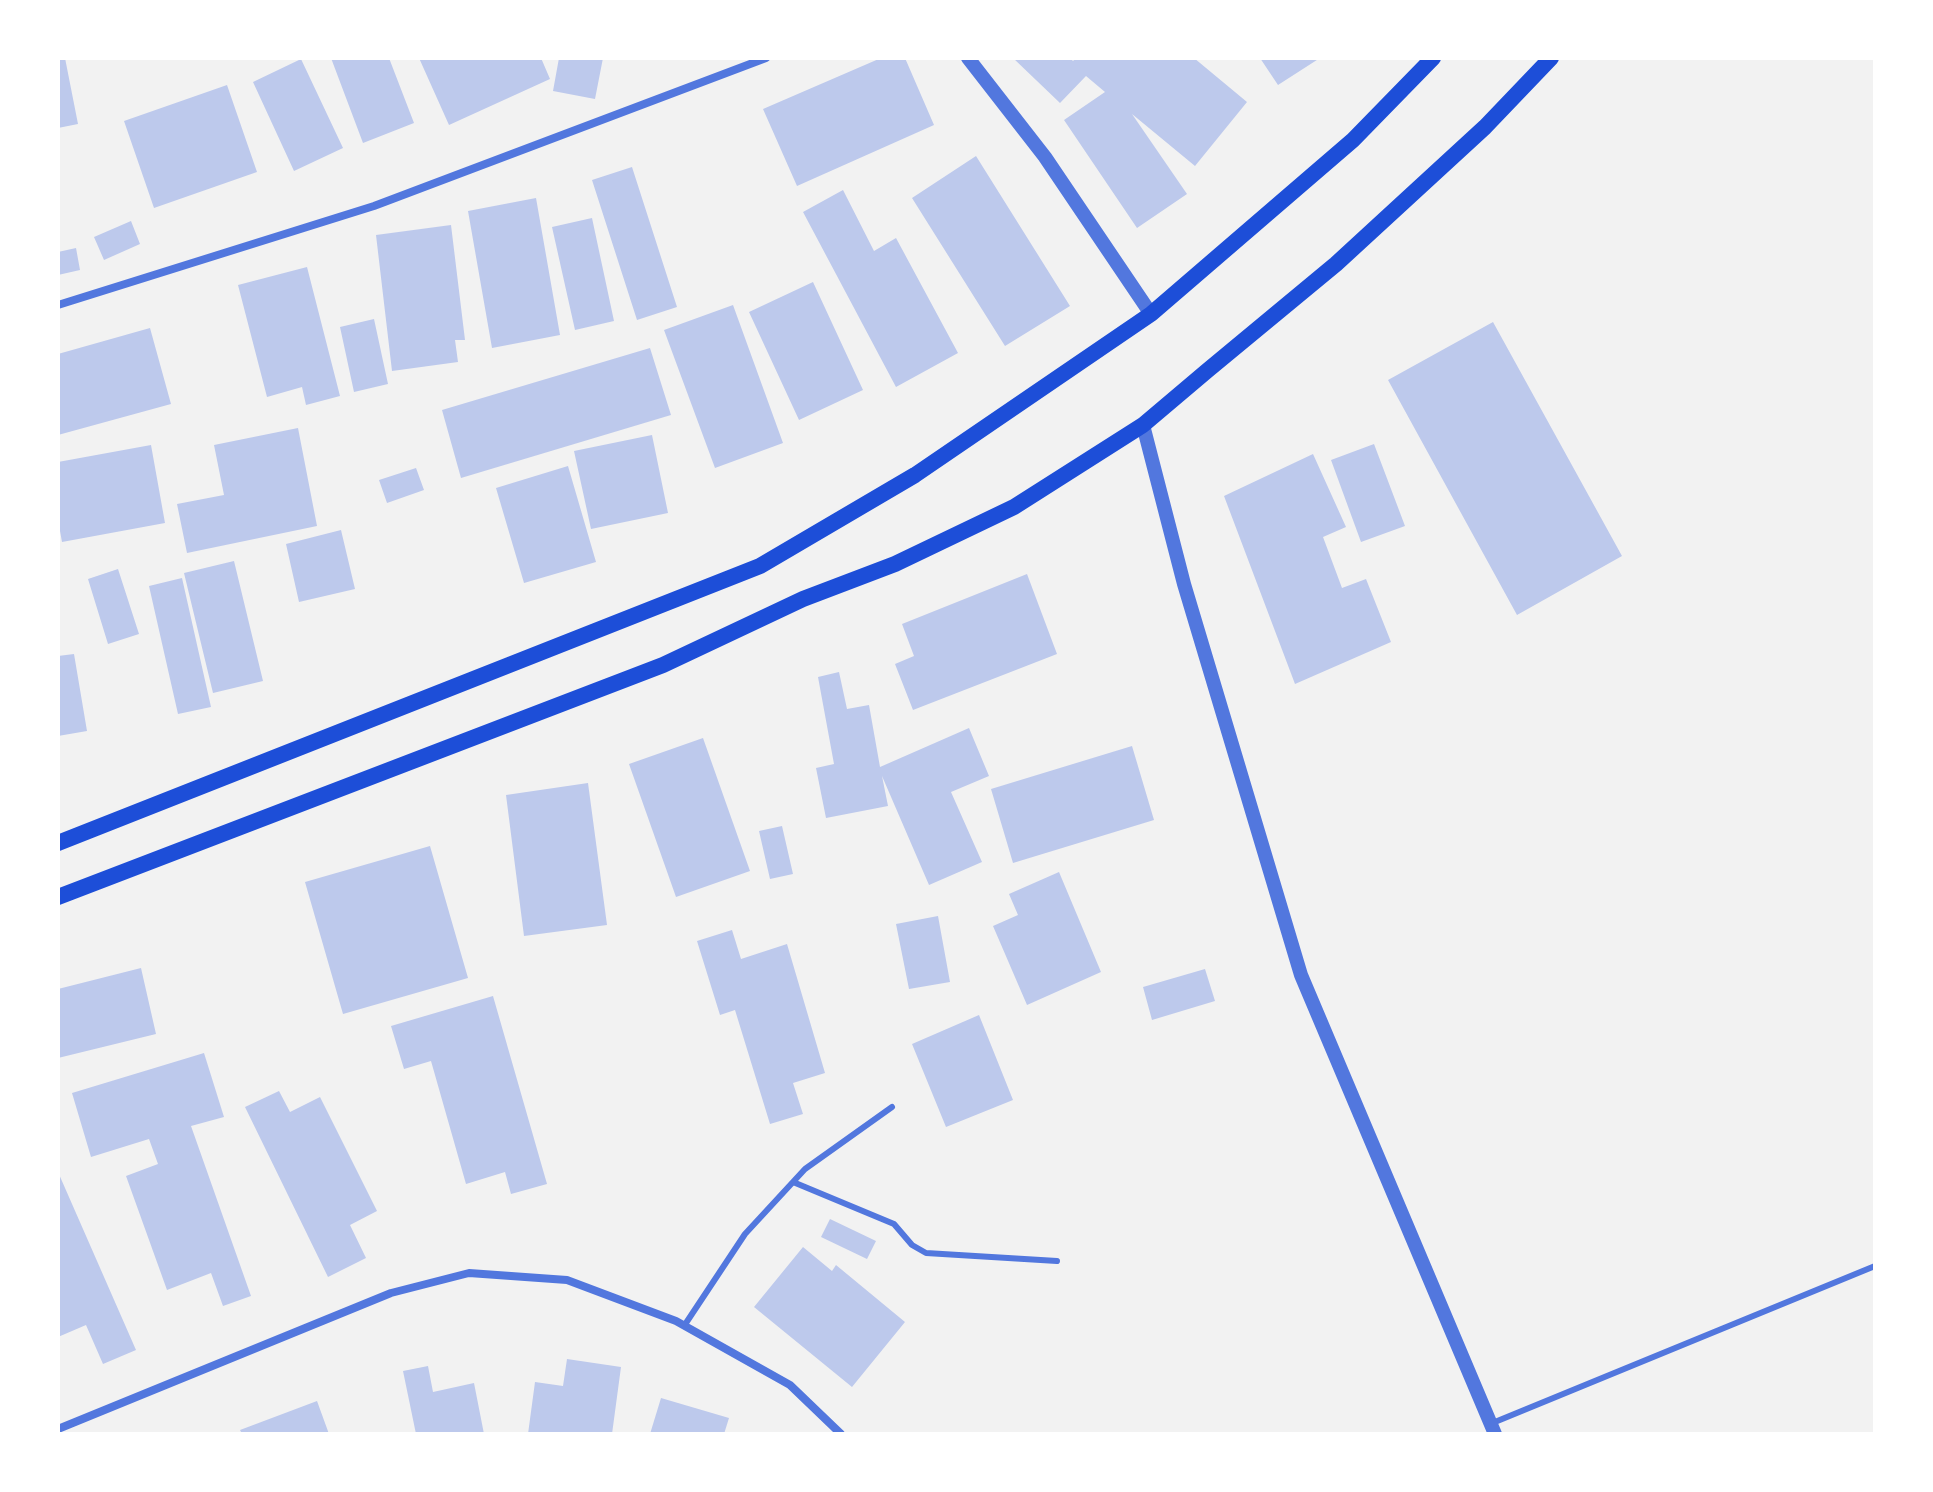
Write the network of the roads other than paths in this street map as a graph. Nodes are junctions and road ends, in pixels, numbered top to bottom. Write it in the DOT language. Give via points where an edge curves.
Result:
graph roads {
  1 [pos="766,58"];
  2 [pos="968,58"];
  3 [pos="1433,58"];
  4 [pos="1551,58"];
  5 [pos="58,305"];
  6 [pos="1151,314"];
  7 [pos="1143,425"];
  8 [pos="58,843"];
  9 [pos="58,897"];
  10 [pos="892,1107"];
  11 [pos="793,1182"];
  12 [pos="1057,1261"];
  13 [pos="1875,1266"];
  14 [pos="684,1326"];
  15 [pos="58,1429"];
  16 [pos="1493,1429"];
  17 [pos="841,1434"];
  1 -- 5 [label="street" via="374,206"];
  2 -- 6 [label="street" via="1045,157"];
  3 -- 6 [label="main road" via="1353,140"];
  4 -- 7 [label="main road" via="1485,127 1336,264"];
  6 -- 8 [label="main road" via="915,475 760,566"];
  7 -- 9 [label="main road" via="1014,507 663,665"];
  7 -- 16 [label="street" via="1184,584 1301,975"];
  10 -- 11 [label="lane"];
  11 -- 12 [label="lane" via="894,1224 926,1253"];
  11 -- 14 [label="lane" via="745,1234"];
  13 -- 16 [label="lane"];
  14 -- 15 [label="street" via="567,1280 469,1273 391,1293"];
  14 -- 17 [label="street" via="790,1385"];
}
